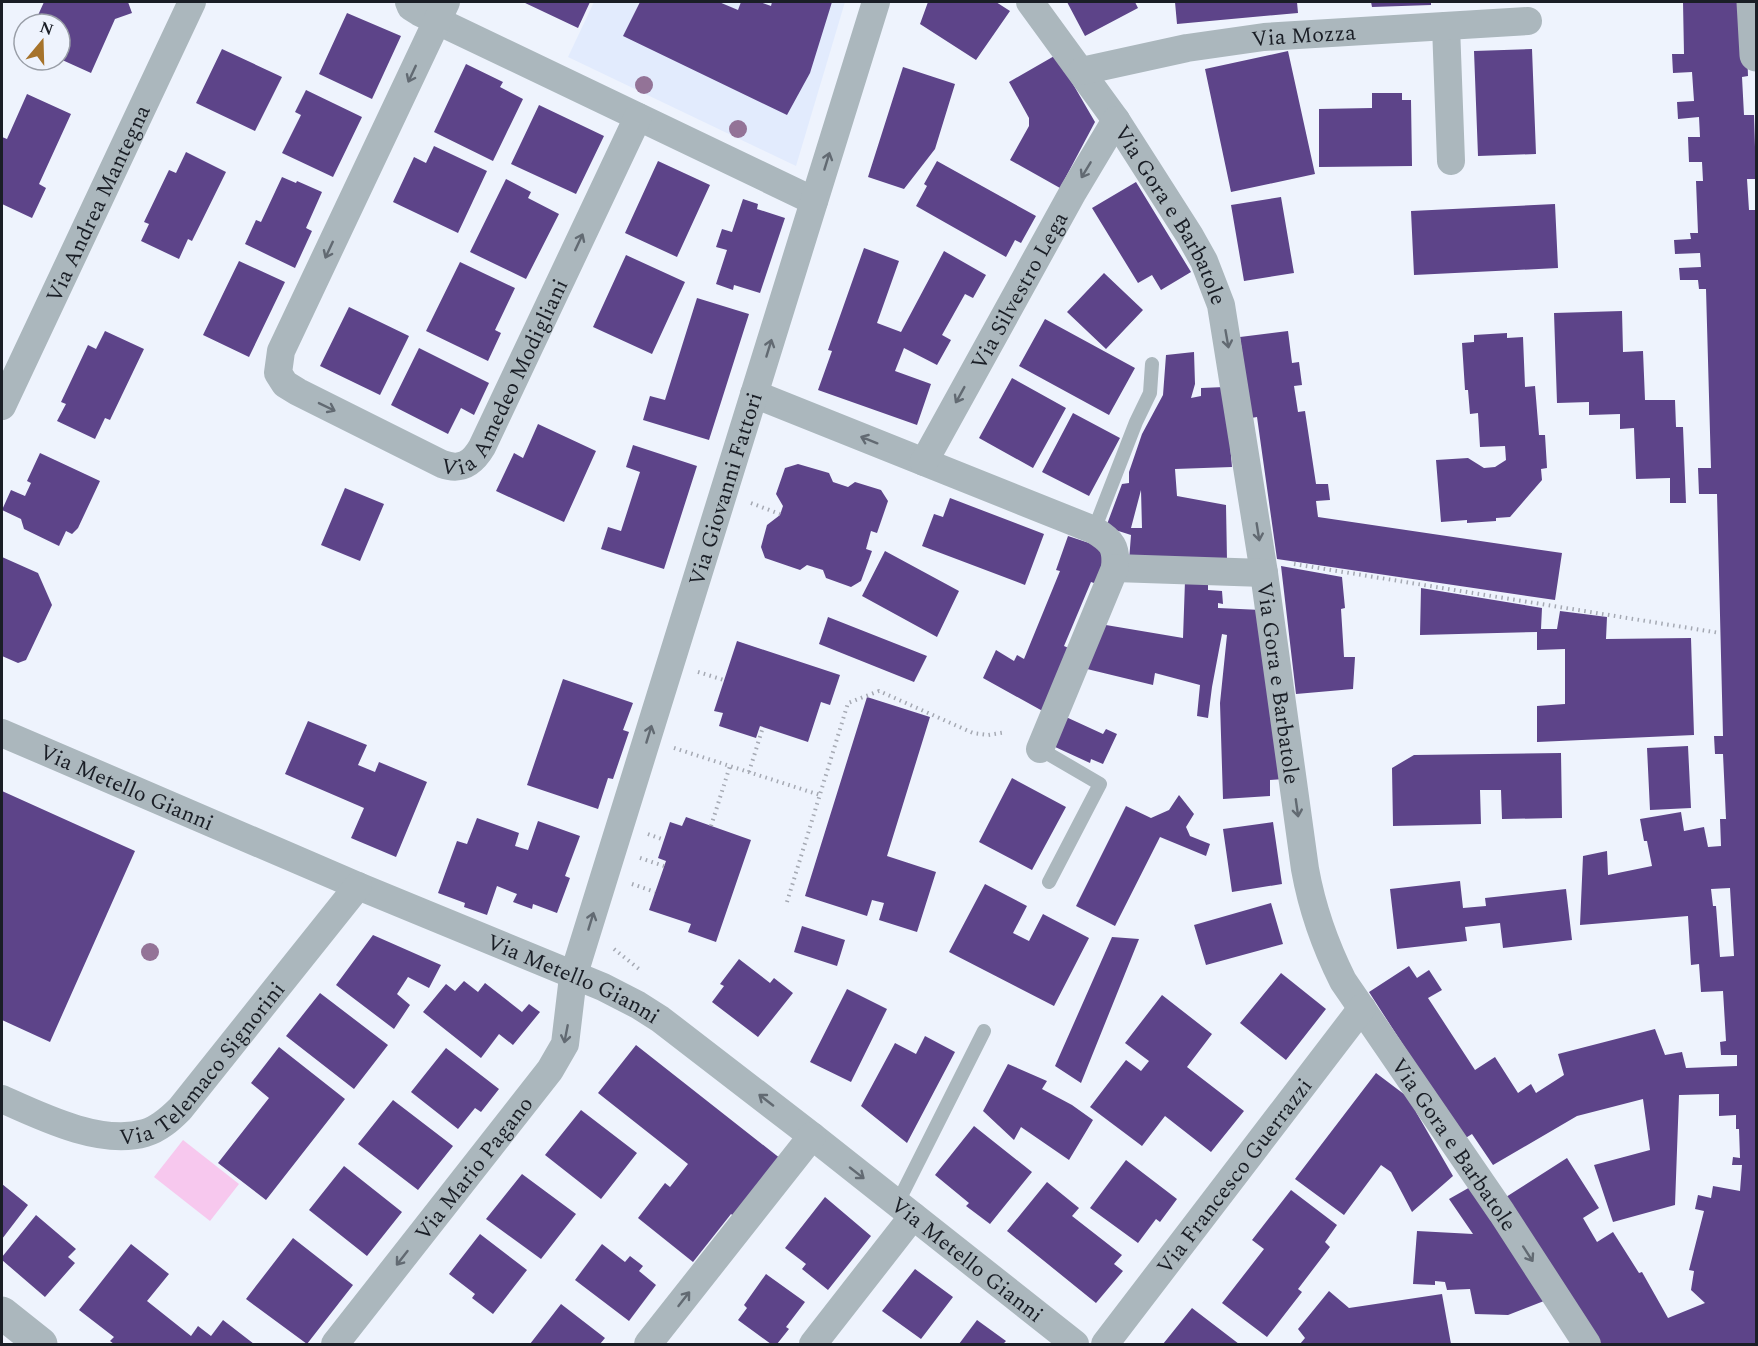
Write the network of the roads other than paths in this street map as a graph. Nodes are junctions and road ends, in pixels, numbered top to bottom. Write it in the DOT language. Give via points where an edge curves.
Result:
graph roads {
  1 [pos="192,2"];
  2 [pos="409,2"];
  3 [pos="876,2"];
  4 [pos="1030,2"];
  5 [pos="1754,2"];
  6 [pos="442,11"];
  7 [pos="1528,21"];
  8 [pos="1446,26"];
  9 [pos="1756,55"];
  10 [pos="1082,71"];
  11 [pos="638,117"];
  12 [pos="1116,120"];
  13 [pos="1451,161"];
  14 [pos="814,201"];
  15 [pos="1152,364"];
  16 [pos="754,394"];
  17 [pos="2,406"];
  18 [pos="924,462"];
  19 [pos="1094,530"];
  20 [pos="1263,565"];
  21 [pos="1115,568"];
  22 [pos="2,734"];
  23 [pos="1040,749"];
  24 [pos="1049,882"];
  25 [pos="358,886"];
  26 [pos="573,976"];
  27 [pos="1362,1008"];
  28 [pos="984,1031"];
  29 [pos="2,1099"];
  30 [pos="812,1136"];
  31 [pos="905,1210"];
  32 [pos="2,1313"];
  33 [pos="41,1344"];
  34 [pos="335,1344"];
  35 [pos="648,1344"];
  36 [pos="813,1344"];
  37 [pos="1075,1344"];
  38 [pos="1105,1344"];
  39 [pos="1587,1344"];
  1 -- 17 [label="street, Via Andrea Mantegna"];
  2 -- 6 [label="street" via="414,9"];
  14 -- 3 [label="street, Via Giovanni Fattori, one-way"];
  4 -- 10 [label="street, Via Gora e Barbatole"];
  5 -- 9 [label="street"];
  6 -- 11 [label="street"];
  6 -- 11 [label="street, Via Amedeo Modigliani, one-way" via="281,351 277,366 280,378 298,392 442,464 457,468 470,464"];
  7 -- 8 [label="street, Via Mozza"];
  8 -- 10 [label="street, Via Mozza" via="1226,41"];
  8 -- 13 [label="street"];
  10 -- 12 [label="street, Via Gora e Barbatole"];
  11 -- 14 [label="street"];
  12 -- 18 [label="street, Via Silvestro Lega, one-way"];
  12 -- 20 [label="street, Via Gora e Barbatole, one-way" via="1190,236 1221,305"];
  16 -- 14 [label="street, Via Giovanni Fattori, one-way"];
  15 -- 19 [label="lane" via="1150,393"];
  18 -- 16 [label="street, one-way"];
  26 -- 16 [label="street, Via Giovanni Fattori, one-way"];
  18 -- 19 [label="street"];
  19 -- 21 [label="street" via="1111,543 1116,553"];
  20 -- 21 [label="street"];
  20 -- 27 [label="street, Via Gora e Barbatole, one-way" via="1312,903 1343,981"];
  21 -- 23 [label="street"];
  22 -- 25 [label="street, Via Metello Gianni"];
  23 -- 24 [label="lane" via="1100,784"];
  25 -- 26 [label="street, Via Metello Gianni"];
  25 -- 29 [label="street, Via Telemaco Signorini" via="180,1109 157,1128 131,1136 90,1132"];
  30 -- 26 [label="street, Via Metello Gianni, one-way" via="651,1013 625,997"];
  26 -- 34 [label="street, Via Mario Pagano, one-way" via="567,1030 559,1056"];
  27 -- 38 [label="street, Via Francesco Guerrazzi"];
  27 -- 39 [label="street, Via Gora e Barbatole, one-way"];
  28 -- 31 [label="lane"];
  30 -- 31 [label="street, Via Metello Gianni, one-way"];
  35 -- 30 [label="street, one-way"];
  31 -- 36 [label="street"];
  31 -- 37 [label="street, Via Metello Gianni"];
  32 -- 33 [label="street"];
}
